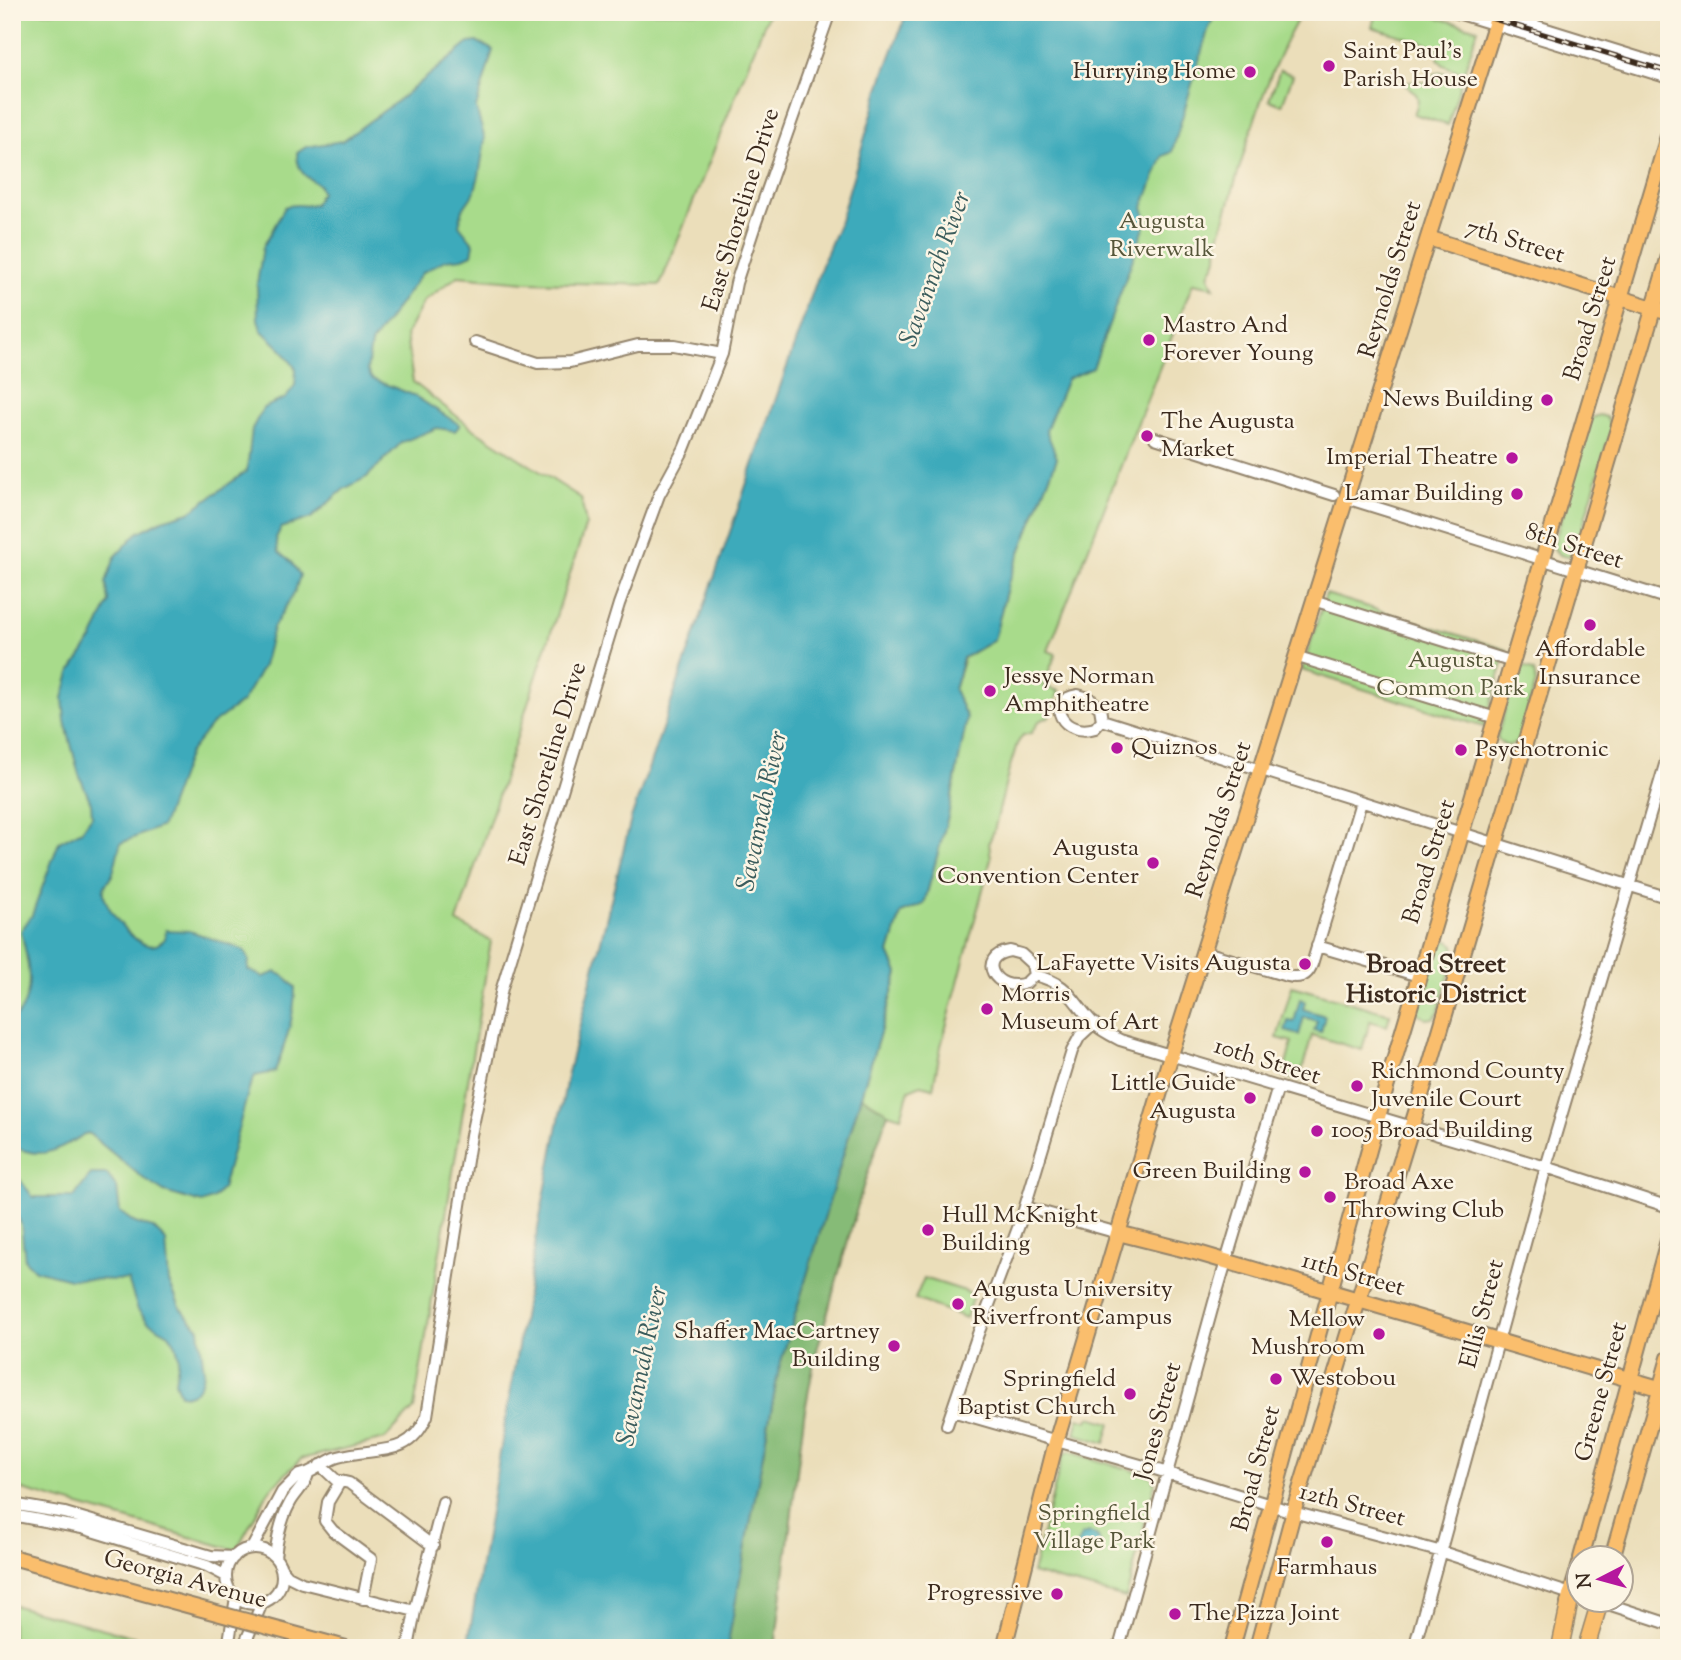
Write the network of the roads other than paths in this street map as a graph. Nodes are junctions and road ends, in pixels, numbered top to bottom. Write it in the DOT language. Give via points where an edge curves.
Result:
graph roads {
  1 [pos="830,12"];
  2 [pos="1454,12"];
  3 [pos="1494,16"];
  4 [pos="1669,67"];
  5 [pos="1669,78"];
  6 [pos="1669,133"];
  7 [pos="1428,238"];
  8 [pos="1669,256"];
  9 [pos="1620,299"];
  10 [pos="1652,309"];
  11 [pos="1669,313"];
  12 [pos="475,342"];
  13 [pos="722,354"];
  14 [pos="1155,438"];
  15 [pos="1340,496"];
  16 [pos="1543,560"];
  17 [pos="1574,570"];
  18 [pos="1669,599"];
  19 [pos="1313,600"];
  20 [pos="1295,656"];
  21 [pos="1513,662"];
  22 [pos="1496,718"];
  23 [pos="1102,719"];
  24 [pos="1669,751"];
  25 [pos="1261,770"];
  26 [pos="1361,802"];
  27 [pos="1462,833"];
  28 [pos="1493,844"];
  29 [pos="1629,885"];
  30 [pos="1669,898"];
  31 [pos="1317,946"];
  32 [pos="1202,951"];
  33 [pos="1034,975"];
  34 [pos="1419,976"];
  35 [pos="1094,1023"];
  36 [pos="1171,1055"];
  37 [pos="1278,1087"];
  38 [pos="1379,1118"];
  39 [pos="1410,1127"];
  40 [pos="1546,1167"];
  41 [pos="1024,1207"];
  42 [pos="1669,1207"];
  43 [pos="1118,1233"];
  44 [pos="1669,1237"];
  45 [pos="1225,1262"];
  46 [pos="1330,1292"];
  47 [pos="1356,1300"];
  48 [pos="1497,1341"];
  49 [pos="1669,1358"];
  50 [pos="1629,1379"];
  51 [pos="1664,1390"];
  52 [pos="952,1411"];
  53 [pos="947,1425"];
  54 [pos="1056,1442"];
  55 [pos="320,1465"];
  56 [pos="1167,1473"];
  57 [pos="308,1474"];
  58 [pos="340,1482"];
  59 [pos="443,1502"];
  60 [pos="12,1504"];
  61 [pos="1271,1505"];
  62 [pos="1293,1512"];
  63 [pos="12,1515"];
  64 [pos="1585,1544"];
  65 [pos="1617,1544"];
  66 [pos="433,1546"];
  67 [pos="252,1548"];
  68 [pos="1442,1552"];
  69 [pos="12,1557"];
  70 [pos="234,1557"];
  71 [pos="278,1562"];
  72 [pos="226,1576"];
  73 [pos="302,1583"];
  74 [pos="1566,1593"];
  75 [pos="275,1594"];
  76 [pos="236,1597"];
  77 [pos="363,1599"];
  78 [pos="262,1603"];
  79 [pos="415,1611"];
  80 [pos="1636,1613"];
  81 [pos="1568,1614"];
  82 [pos="1570,1614"];
  83 [pos="1595,1614"];
  84 [pos="1669,1624"];
  85 [pos="228,1648"];
  86 [pos="243,1648"];
  87 [pos="346,1648"];
  88 [pos="408,1648"];
  89 [pos="1004,1648"];
  90 [pos="1119,1648"];
  91 [pos="1232,1648"];
  92 [pos="1257,1648"];
  93 [pos="1414,1648"];
  94 [pos="1554,1648"];
  95 [pos="1560,1648"];
  96 [pos="1586,1648"];
  1 -- 13 [label="street, East Shoreline Drive" via="736,283"];
  2 -- 3 [label="street"];
  3 -- 4 [label="street"];
  3 -- 5 [label="street"];
  3 -- 7 [label="main road, Reynolds Street"];
  6 -- 9 [label="main road, Broad Street"];
  7 -- 9 [label="main road, 7th Street"];
  7 -- 15 [label="main road, Reynolds Street"];
  8 -- 10 [label="main road, Broad Street"];
  9 -- 10 [label="main road, 7th Street"];
  9 -- 16 [label="main road, Broad Street"];
  10 -- 11 [label="main road, 7th Street"];
  10 -- 17 [label="main road, Broad Street"];
  12 -- 13 [label="street" via="538,363 570,362 638,345 674,345"];
  13 -- 55 [label="street, East Shoreline Drive" via="684,449 659,495 619,604 502,988 474,1122 427,1416 419,1431 400,1446 344,1455"];
  14 -- 15 [label="street, 8th Street"];
  15 -- 16 [label="street, 8th Street"];
  15 -- 19 [label="main road, Reynolds Street"];
  16 -- 17 [label="street, 8th Street"];
  16 -- 21 [label="main road, Broad Street"];
  17 -- 18 [label="street, 8th Street"];
  17 -- 28 [label="main road, Broad Street"];
  19 -- 20 [label="main road, Reynolds Street"];
  19 -- 21 [label="street"];
  20 -- 22 [label="street"];
  20 -- 25 [label="main road, Reynolds Street"];
  21 -- 22 [label="main road, Broad Street"];
  22 -- 27 [label="main road, Broad Street"];
  23 -- 25 [label="street"];
  24 -- 29 [label="street, Ellis Street"];
  25 -- 26 [label="street"];
  25 -- 32 [label="main road, Reynolds Street"];
  26 -- 27 [label="street"];
  26 -- 31 [label="street"];
  27 -- 28 [label="street"];
  27 -- 34 [label="main road, Broad Street"];
  28 -- 29 [label="street"];
  28 -- 39 [label="main road, Broad Street"];
  29 -- 30 [label="street"];
  29 -- 40 [label="street, Ellis Street"];
  31 -- 32 [label="street" via="1304,976 1287,976"];
  31 -- 34 [label="street"];
  32 -- 36 [label="main road, Reynolds Street"];
  33 -- 35 [label="street, 10th Street" via="1068,991"];
  34 -- 38 [label="main road, Broad Street"];
  35 -- 36 [label="street, 10th Street" via="1120,1040"];
  35 -- 41 [label="street" via="1072,1051"];
  36 -- 37 [label="street, 10th Street"];
  36 -- 43 [label="main road, Reynolds Street"];
  37 -- 38 [label="street, 10th Street"];
  37 -- 45 [label="street, Jones Street"];
  38 -- 39 [label="street, 10th Street"];
  38 -- 46 [label="main road, Broad Street"];
  39 -- 40 [label="street, 10th Street"];
  39 -- 47 [label="main road, Broad Street"];
  40 -- 42 [label="street, 10th Street"];
  40 -- 48 [label="street, Ellis Street"];
  41 -- 43 [label="street, 11th Street"];
  41 -- 52 [label="street"];
  43 -- 45 [label="main road, 11th Street"];
  43 -- 54 [label="main road, Reynolds Street"];
  44 -- 50 [label="main road, Greene Street"];
  45 -- 46 [label="main road, 11th Street"];
  45 -- 56 [label="street, Jones Street"];
  46 -- 47 [label="main road, 11th Street"];
  46 -- 61 [label="main road, Broad Street"];
  47 -- 48 [label="main road, 11th Street"];
  47 -- 62 [label="main road, Broad Street"];
  48 -- 50 [label="main road, 11th Street"];
  48 -- 68 [label="street, Ellis Street"];
  49 -- 51 [label="main road"];
  50 -- 51 [label="main road, 11th Street"];
  50 -- 64 [label="main road, Greene Street"];
  51 -- 65 [label="main road"];
  52 -- 53 [label="street"];
  52 -- 54 [label="street, 12th Street"];
  54 -- 56 [label="street, 12th Street"];
  54 -- 89 [label="main road, Reynolds Street"];
  55 -- 57 [label="street, East Shoreline Drive"];
  55 -- 58 [label="street"];
  56 -- 61 [label="street, 12th Street"];
  56 -- 90 [label="street, Jones Street"];
  57 -- 67 [label="street, East Shoreline Drive" via="299,1475 282,1492"];
  57 -- 71 [label="street" via="290,1503 277,1542"];
  58 -- 66 [label="street" via="349,1483"];
  58 -- 77 [label="street" via="328,1502 325,1521 370,1559"];
  59 -- 66 [label="street"];
  60 -- 70 [label="street" via="104,1523 211,1556"];
  61 -- 62 [label="street, 12th Street"];
  61 -- 91 [label="main road, Broad Street"];
  62 -- 68 [label="street, 12th Street"];
  62 -- 92 [label="main road, Broad Street"];
  63 -- 72 [label="street" via="82,1528"];
  66 -- 79 [label="street"];
  67 -- 70 [label="street"];
  67 -- 71 [label="street"];
  68 -- 74 [label="street, 12th Street"];
  68 -- 93 [label="street, Ellis Street"];
  69 -- 87 [label="main road, Georgia Avenue, bridge"];
  70 -- 72 [label="street"];
  71 -- 73 [label="street" via="288,1576"];
  71 -- 75 [label="street" via="282,1581"];
  72 -- 76 [label="street"];
  73 -- 75 [label="street"];
  73 -- 77 [label="street"];
  75 -- 78 [label="street"];
  76 -- 78 [label="street"];
  76 -- 85 [label="street"];
  77 -- 79 [label="street"];
  78 -- 86 [label="street"];
  79 -- 88 [label="street"];
  80 -- 84 [label="street"];
  81 -- 94 [label="main road"];
  82 -- 95 [label="highway"];
  83 -- 96 [label="highway"];
}
